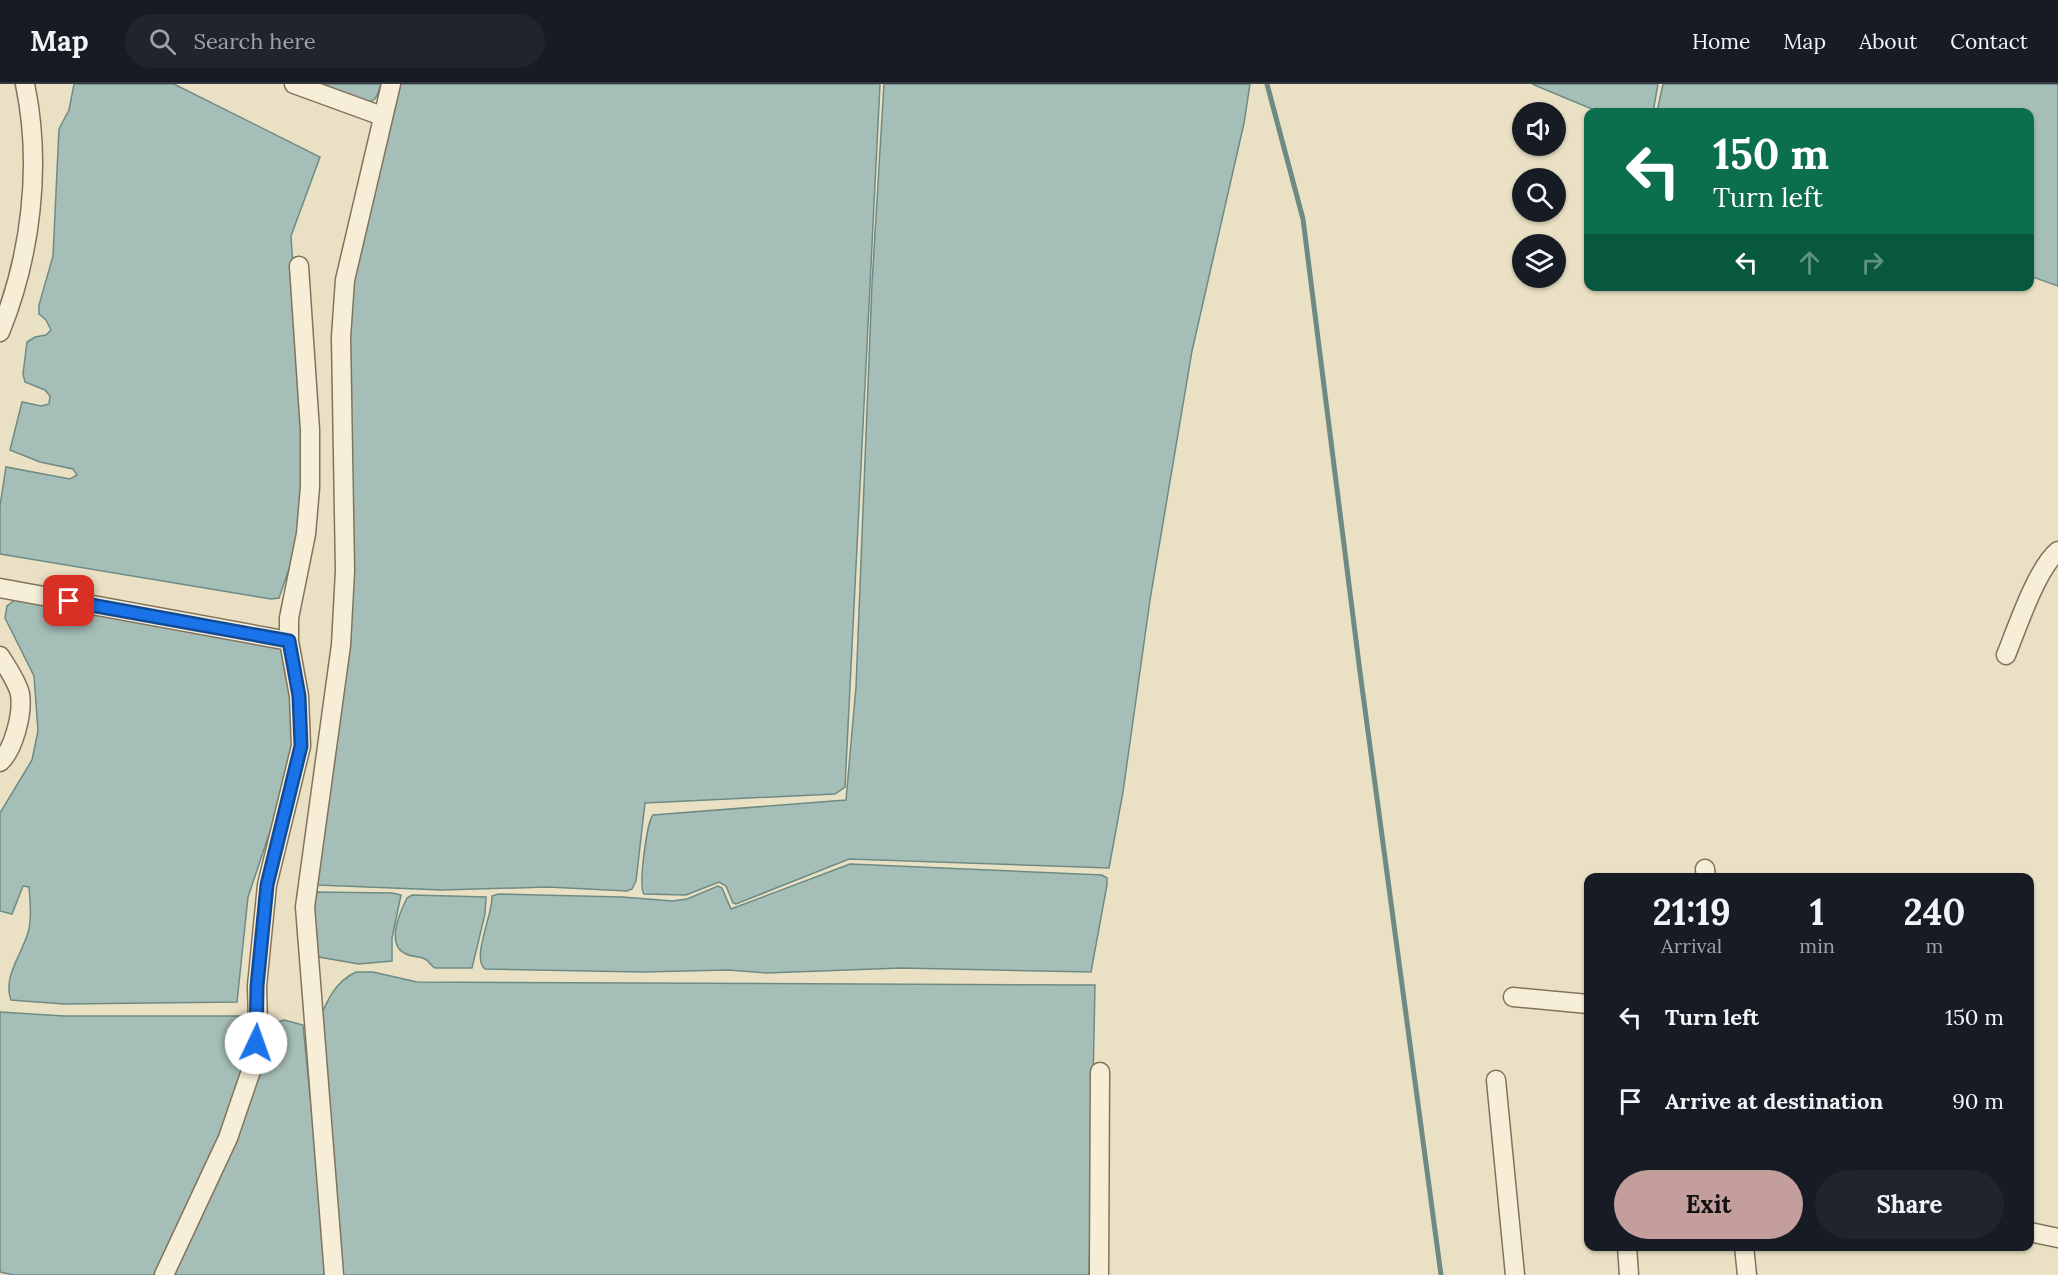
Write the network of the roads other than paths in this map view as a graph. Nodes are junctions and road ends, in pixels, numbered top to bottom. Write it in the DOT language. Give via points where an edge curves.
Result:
graph roads {
  1 [pos="25,84"];
  2 [pos="294,84"];
  3 [pos="391,84"];
  4 [pos="382,116"];
  5 [pos="299,266"];
  6 [pos="0,332"];
  7 [pos="2058,551"];
  8 [pos="0,588"];
  9 [pos="289,641"];
  10 [pos="2006,655"];
  11 [pos="0,656"];
  12 [pos="0,762"];
  13 [pos="1514,997"];
  14 [pos="1584,1004"];
  15 [pos="1100,1072"];
  16 [pos="1496,1080"];
  17 [pos="2034,1233"];
  18 [pos="2058,1238"];
  19 [pos="1627,1251"];
  20 [pos="1745,1251"];
  21 [pos="164,1275"];
  22 [pos="334,1275"];
  23 [pos="1099,1275"];
  24 [pos="1515,1275"];
  25 [pos="1629,1275"];
  26 [pos="1747,1275"];
  1 -- 6 [label="street" via="34,171 19,272"];
  2 -- 4 [label="street"];
  3 -- 4 [label="street"];
  4 -- 22 [label="street" via="345,280 341,337 345,571 341,645 305,907"];
  5 -- 9 [label="street" via="310,418 310,487 306,534 289,618"];
  7 -- 10 [label="street" via="2041,573"];
  8 -- 9 [label="street"];
  9 -- 21 [label="street" via="299,696 301,746 267,885 254,1062 228,1138"];
  11 -- 12 [label="street" via="20,693 13,737"];
  13 -- 14 [label="street"];
  15 -- 23 [label="street"];
  16 -- 24 [label="street"];
  17 -- 18 [label="street"];
  19 -- 25 [label="street"];
  20 -- 26 [label="street"];
}
